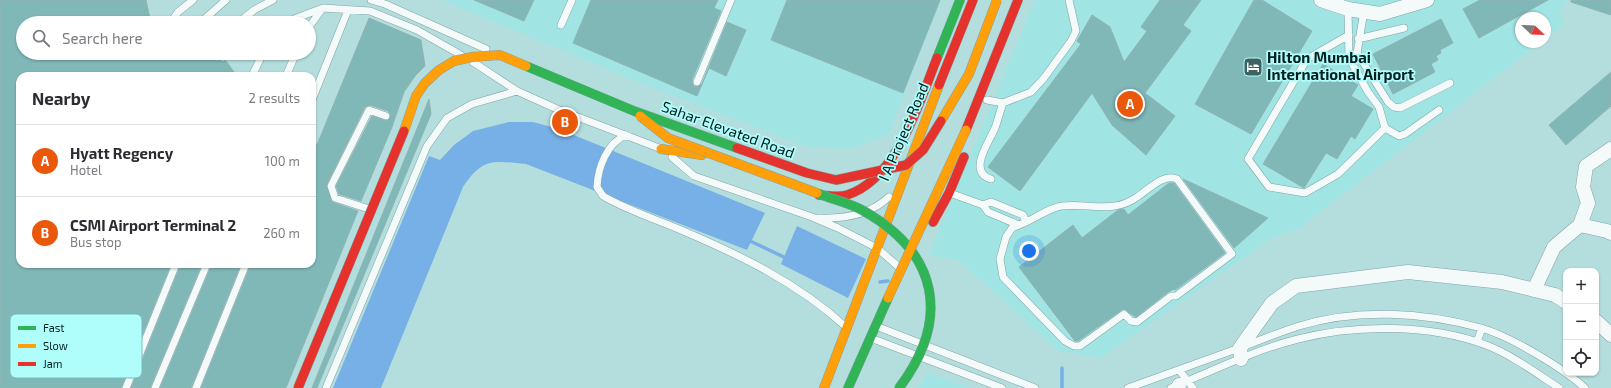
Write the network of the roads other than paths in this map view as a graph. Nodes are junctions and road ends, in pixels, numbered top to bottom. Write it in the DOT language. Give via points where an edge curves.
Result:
graph roads {
  1 [pos="193,0"];
  2 [pos="226,0"];
  3 [pos="273,0"];
  4 [pos="371,0"];
  5 [pos="572,0"];
  6 [pos="731,0"];
  7 [pos="960,0"];
  8 [pos="973,0"];
  9 [pos="997,0"];
  10 [pos="1018,0"];
  11 [pos="1069,0"];
  12 [pos="1321,0"];
  13 [pos="1427,0"];
  14 [pos="323,8"];
  15 [pos="1348,9"];
  16 [pos="348,10"];
  17 [pos="1364,11"];
  18 [pos="175,16"];
  19 [pos="208,16"];
  20 [pos="247,16"];
  21 [pos="302,16"];
  22 [pos="316,18"];
  23 [pos="562,25"];
  24 [pos="1404,28"];
  25 [pos="1349,35"];
  26 [pos="1358,39"];
  27 [pos="500,55"];
  28 [pos="260,60"];
  29 [pos="293,60"];
  30 [pos="1002,66"];
  31 [pos="254,72"];
  32 [pos="288,72"];
  33 [pos="697,82"];
  34 [pos="1450,83"];
  35 [pos="316,90"];
  36 [pos="517,91"];
  37 [pos="987,100"];
  38 [pos="1003,103"];
  39 [pos="1439,110"];
  40 [pos="634,111"];
  41 [pos="386,116"];
  42 [pos="1385,128"];
  43 [pos="626,135"];
  44 [pos="661,149"];
  45 [pos="1611,149"];
  46 [pos="991,179"];
  47 [pos="899,188"];
  48 [pos="950,193"];
  49 [pos="983,205"];
  50 [pos="371,210"];
  51 [pos="812,218"];
  52 [pos="1023,224"];
  53 [pos="1580,224"];
  54 [pos="1611,233"];
  55 [pos="877,248"];
  56 [pos="174,268"];
  57 [pos="205,268"];
  58 [pos="244,268"];
  59 [pos="903,272"];
  60 [pos="1534,290"];
  61 [pos="1563,300"];
  62 [pos="1599,324"];
  63 [pos="847,328"];
  64 [pos="880,328"];
  65 [pos="1482,328"];
  66 [pos="1611,335"];
  67 [pos="876,340"];
  68 [pos="1477,342"];
  69 [pos="142,348"];
  70 [pos="1241,353"];
  71 [pos="1179,370"];
  72 [pos="130,378"];
  73 [pos="1179,385"];
  74 [pos="126,388"];
  75 [pos="155,388"];
  76 [pos="196,388"];
  77 [pos="298,388"];
  78 [pos="326,388"];
  79 [pos="824,388"];
  80 [pos="848,388"];
  81 [pos="856,388"];
  82 [pos="899,388"];
  83 [pos="1002,388"];
  84 [pos="1035,388"];
  85 [pos="1128,388"];
  86 [pos="1193,388"];
  87 [pos="1559,388"];
  88 [pos="1585,388"];
  1 -- 18 [label="lane"];
  2 -- 19 [label="lane"];
  3 -- 20 [label="lane"];
  4 -- 27 [label="lane, Sahar Elevated Road"];
  5 -- 23 [label="lane"];
  6 -- 33 [label="lane"];
  7 -- 44 [label="main road" via="906,135 890,161 863,188 845,196 809,195 703,155"];
  8 -- 47 [label="main road, I A Project Road"];
  9 -- 40 [label="main road, Sahar Elevated Road, bridge" via="969,74 923,150 906,165 836,180 807,173"];
  10 -- 80 [label="main road, bridge" via="966,130"];
  11 -- 38 [label="lane" via="1076,31 1071,41 1031,92"];
  12 -- 15 [label="street"];
  13 -- 17 [label="street" via="1380,14"];
  14 -- 16 [label="lane"];
  14 -- 21 [label="lane"];
  14 -- 22 [label="lane"];
  15 -- 17 [label="street"];
  15 -- 25 [label="lane"];
  16 -- 35 [label="lane"];
  16 -- 36 [label="lane" via="370,11 417,30 444,44"];
  17 -- 26 [label="lane"];
  24 -- 26 [label="lane"];
  25 -- 42 [label="lane" via="1350,58 1379,107"];
  25 -- 42 [label="lane" via="1307,59 1248,159 1270,187 1305,193 1338,174"];
  26 -- 34 [label="lane" via="1357,53 1388,102 1394,107 1400,108"];
  27 -- 40 [label="main road, Sahar Elevated Road, bridge"];
  27 -- 50 [label="main road, bridge" via="454,61 425,83 416,96"];
  28 -- 31 [label="lane"];
  29 -- 32 [label="lane"];
  30 -- 37 [label="main road"];
  36 -- 43 [label="lane"];
  36 -- 78 [label="lane" via="472,104 447,118 427,146"];
  37 -- 38 [label="lane"];
  37 -- 48 [label="main road"];
  38 -- 46 [label="lane" via="980,166 985,178"];
  39 -- 42 [label="lane" via="1405,134 1399,136"];
  40 -- 82 [label="main road, bridge" via="668,138 862,210 896,234 910,248 923,267 929,286 929,328 919,356"];
  41 -- 50 [label="lane" via="369,110 331,186 335,198"];
  43 -- 44 [label="lane"];
  43 -- 63 [label="lane" via="612,143 600,170 598,190 603,196 758,265 804,293"];
  44 -- 51 [label="lane" via="694,176"];
  45 -- 53 [label="street" via="1586,166 1583,188 1588,202"];
  47 -- 51 [label="lane, I A Project Road" via="883,203 856,215 838,219"];
  47 -- 55 [label="main road"];
  48 -- 49 [label="lane"];
  48 -- 59 [label="main road"];
  49 -- 52 [label="lane" via="988,212"];
  49 -- 52 [label="lane" via="991,202 1023,215"];
  50 -- 77 [label="main road, bridge"];
  51 -- 55 [label="lane"];
  52 -- 52 [label="lane" via="1012,228 1006,238 1000,259 1003,277 1065,341 1077,346 1124,314 1131,321 1137,322 1232,254 1173,177 1161,181 1131,202 1097,208 1080,205 1060,206"];
  53 -- 54 [label="street"];
  53 -- 60 [label="street" via="1554,247"];
  55 -- 59 [label="lane"];
  55 -- 63 [label="main road"];
  56 -- 69 [label="lane"];
  57 -- 75 [label="lane"];
  58 -- 76 [label="lane"];
  59 -- 64 [label="main road, bridge"];
  60 -- 61 [label="street" via="1555,295"];
  60 -- 70 [label="street" via="1502,282 1408,272 1296,286 1272,303"];
  62 -- 66 [label="street"];
  63 -- 79 [label="main road"];
  64 -- 67 [label="main road"];
  64 -- 84 [label="lane"];
  65 -- 68 [label="lane"];
  65 -- 70 [label="lane" via="1440,319 1393,315 1353,316 1300,326"];
  65 -- 88 [label="lane" via="1530,350"];
  67 -- 81 [label="main road"];
  67 -- 83 [label="lane"];
  68 -- 70 [label="lane" via="1439,332 1352,330 1298,339"];
  68 -- 87 [label="lane" via="1527,367"];
  70 -- 71 [label="lane"];
  70 -- 73 [label="lane"];
  71 -- 73 [label="lane"];
  71 -- 85 [label="lane"];
  72 -- 74 [label="lane"];
  73 -- 86 [label="lane"];
}
